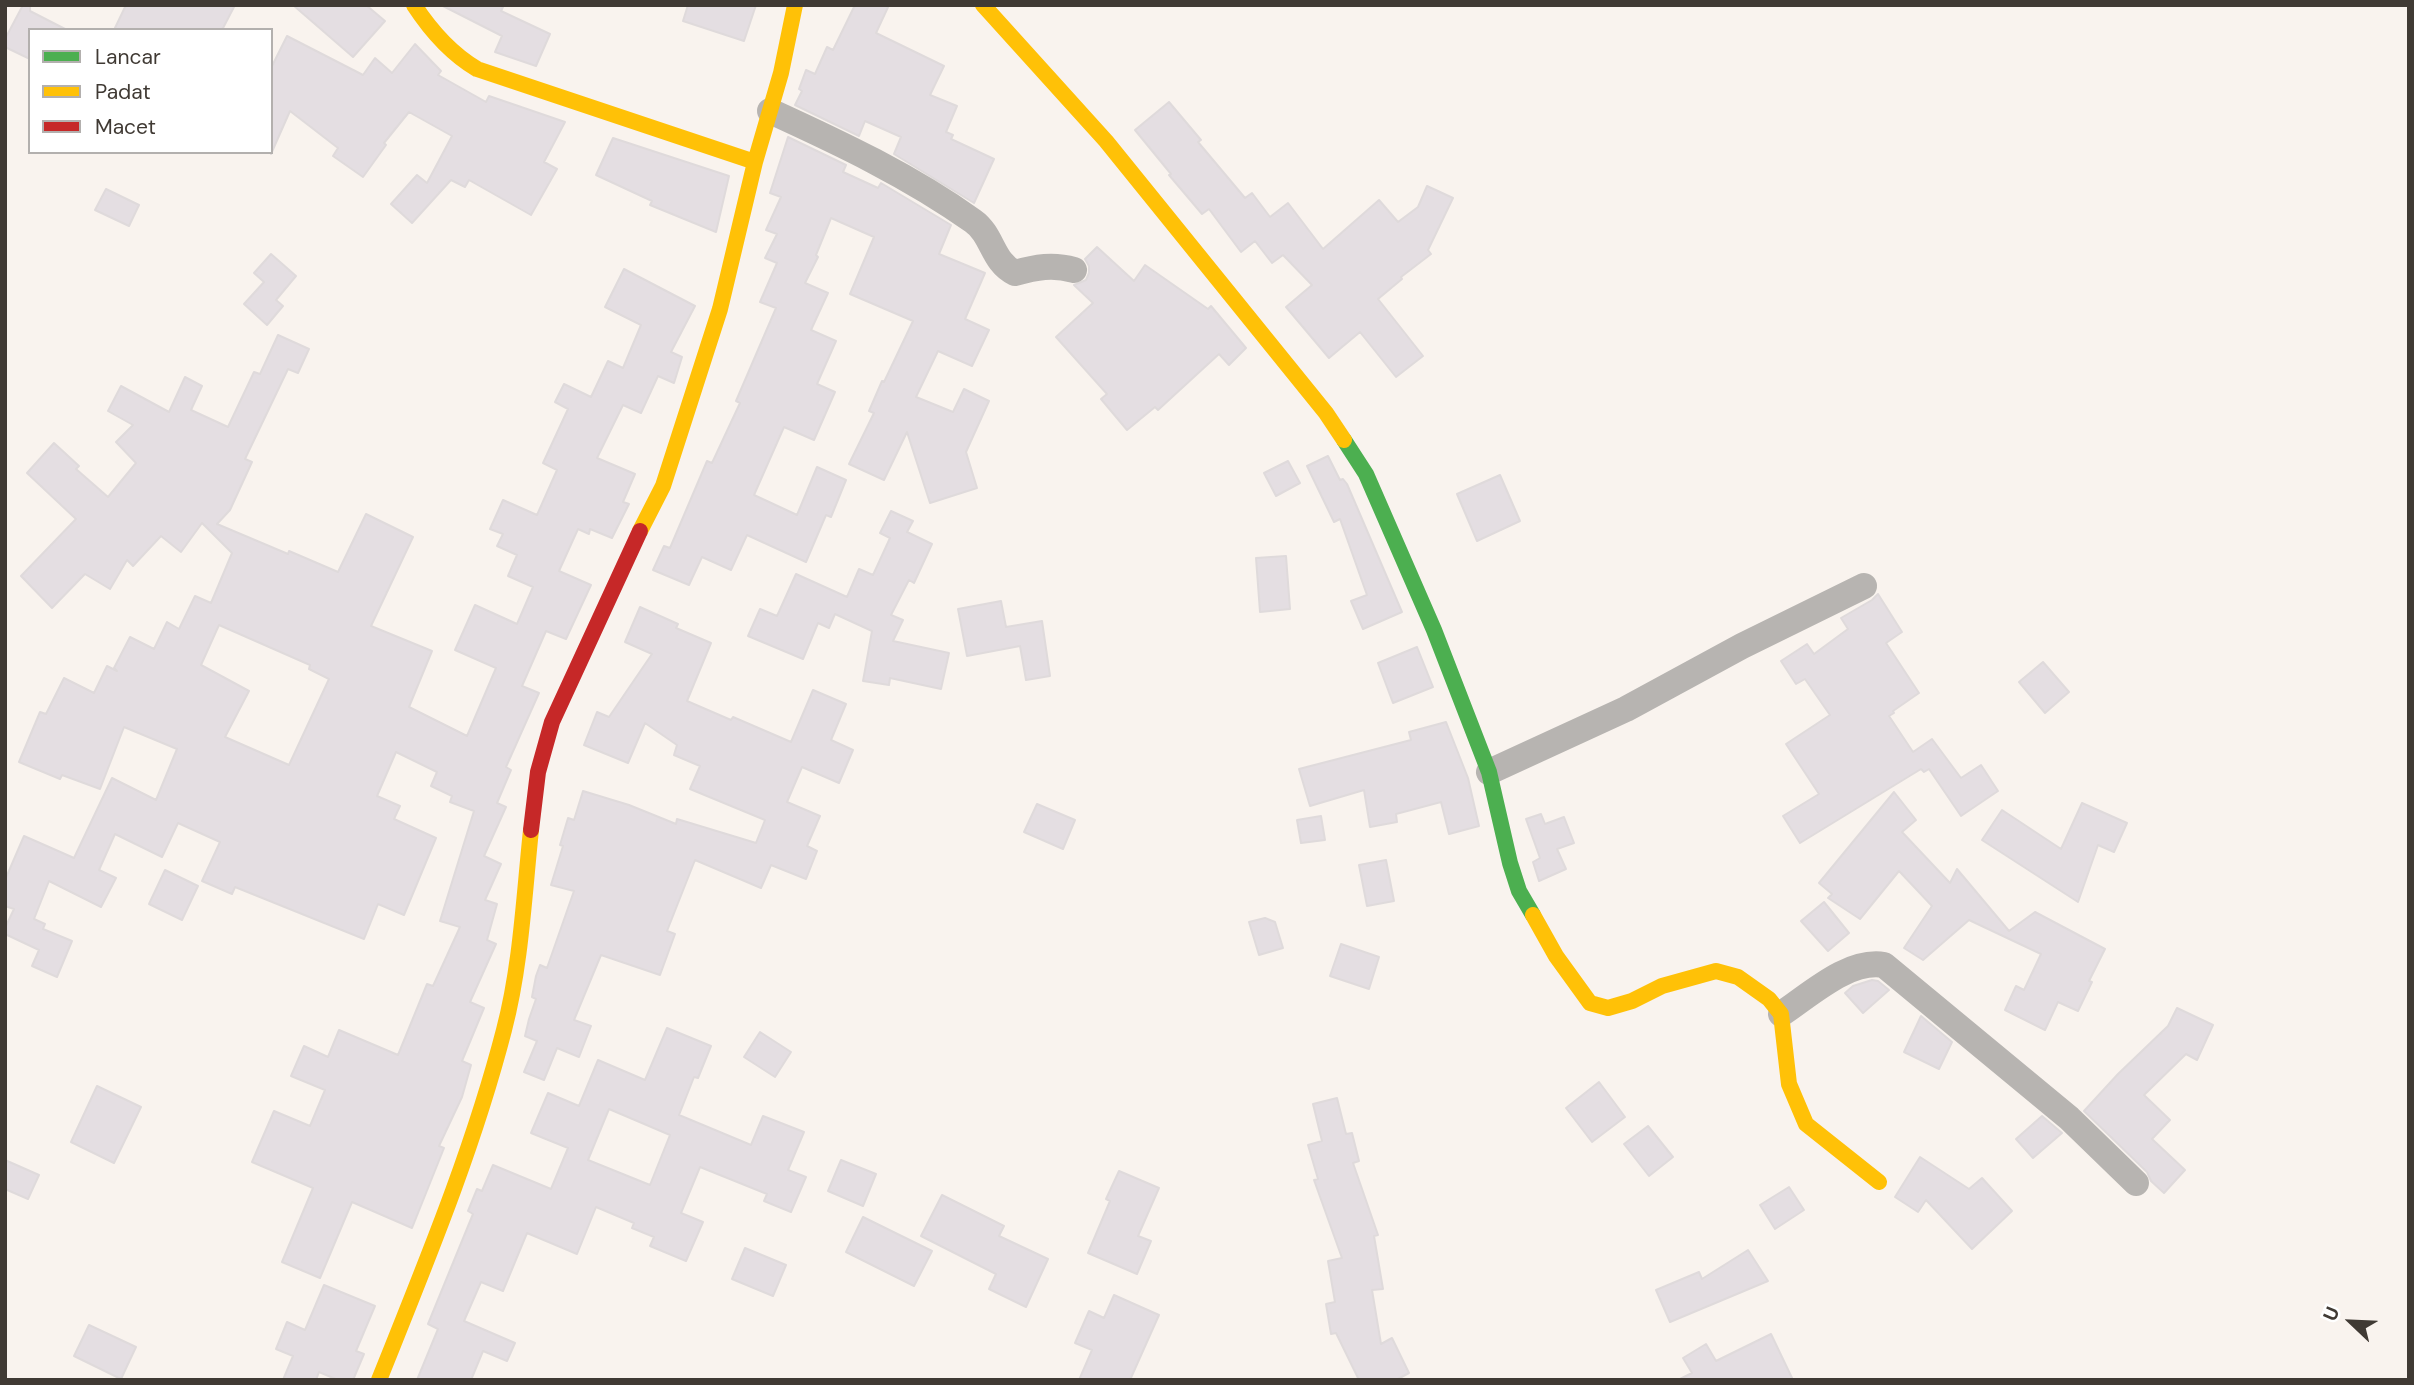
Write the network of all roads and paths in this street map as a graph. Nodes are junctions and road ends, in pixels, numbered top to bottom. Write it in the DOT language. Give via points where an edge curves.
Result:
graph roads {
  1 [pos="414,5"];
  2 [pos="795,5"];
  3 [pos="983,5"];
  4 [pos="771,111"];
  5 [pos="755,162"];
  6 [pos="1074,270"];
  7 [pos="1864,586"];
  8 [pos="1489,772"];
  9 [pos="1781,1014"];
  10 [pos="1879,1182"];
  11 [pos="2136,1183"];
  12 [pos="379,1380"];
  1 -- 5 [label="street" via="460,61 477,69"];
  2 -- 4 [label="street"];
  3 -- 8 [label="street" via="1106,142 1326,412 1366,474"];
  4 -- 5 [label="street"];
  4 -- 6 [label="street" via="864,154 955,208 982,230 1003,267 1015,273 1057,265"];
  5 -- 12 [label="street" via="720,309 663,486 552,722 538,772 505,1027 433,1245"];
  7 -- 8 [label="street" via="1626,709"];
  8 -- 9 [label="street" via="1519,891 1556,956 1590,1003 1608,1008 1716,971 1738,977 1769,999"];
  9 -- 10 [label="street" via="1789,1084 1806,1124"];
  9 -- 11 [label="street" via="1850,969 1884,964 2069,1118"];
}
